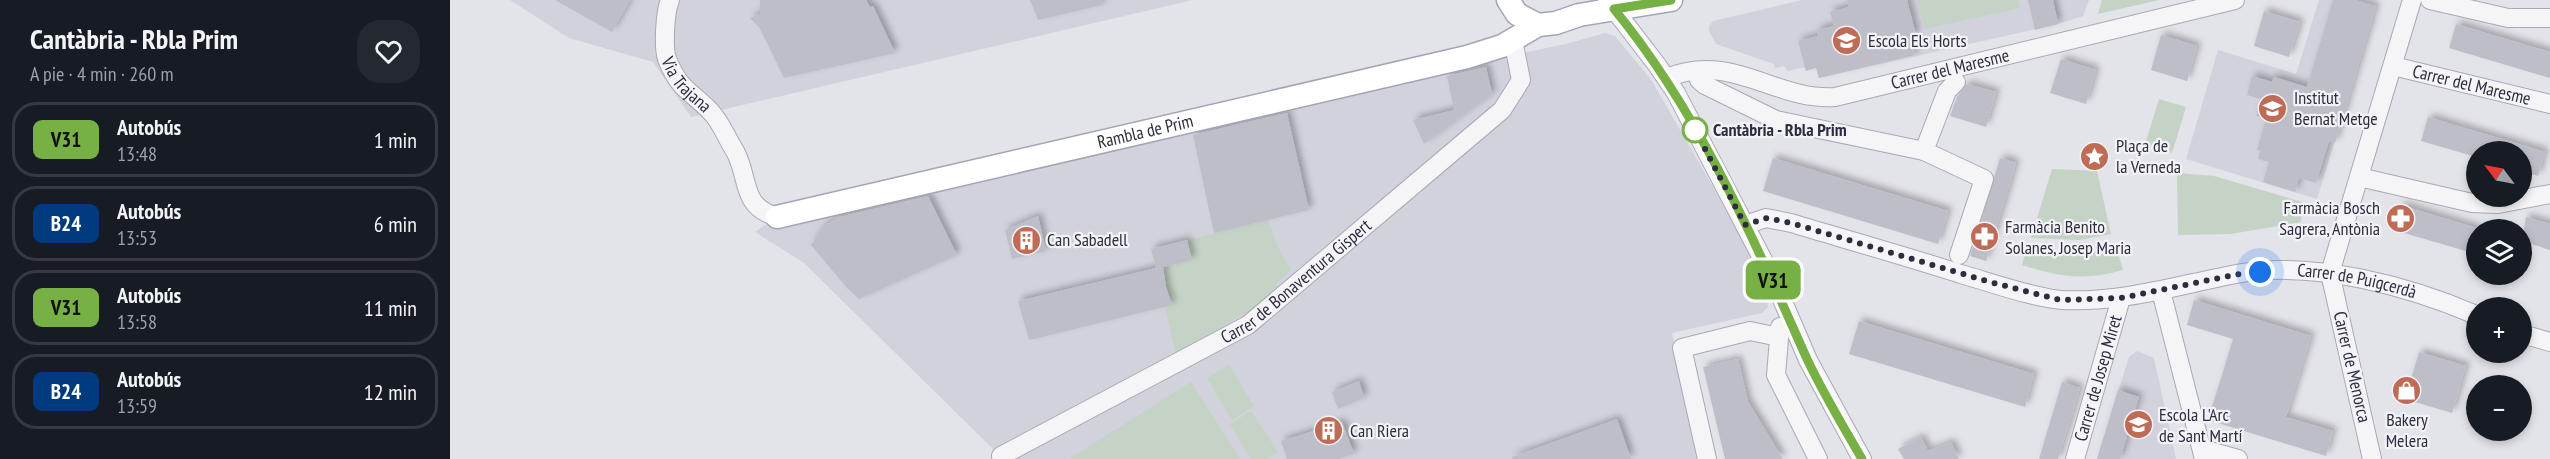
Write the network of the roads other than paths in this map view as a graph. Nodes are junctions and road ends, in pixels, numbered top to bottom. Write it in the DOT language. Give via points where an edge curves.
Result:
graph roads {
  1 [pos="670,0"];
  2 [pos="1671,0"];
  3 [pos="2235,0"];
  4 [pos="2412,0"];
  5 [pos="2430,0"];
  6 [pos="1509,3"];
  7 [pos="1610,5"];
  8 [pos="1584,8"];
  9 [pos="2550,18"];
  10 [pos="1538,25"];
  11 [pos="1513,40"];
  12 [pos="2393,66"];
  13 [pos="1667,78"];
  14 [pos="1699,80"];
  15 [pos="1956,82"];
  16 [pos="2550,104"];
  17 [pos="1924,151"];
  18 [pos="2359,177"];
  19 [pos="2550,194"];
  20 [pos="777,217"];
  21 [pos="1745,225"];
  22 [pos="1959,255"];
  23 [pos="2330,273"];
  24 [pos="2161,291"];
  25 [pos="1782,298"];
  26 [pos="2121,298"];
  27 [pos="2466,311"];
  28 [pos="2532,336"];
  29 [pos="1779,337"];
  30 [pos="2550,342"];
  31 [pos="2203,454"];
  32 [pos="1000,456"];
  33 [pos="1707,459"];
  34 [pos="1818,459"];
  35 [pos="1862,459"];
  36 [pos="2075,459"];
  37 [pos="2238,459"];
  38 [pos="2372,459"];
  1 -- 20 [label="street, Via Trajana" via="666,56 679,84 711,112 738,158 754,205"];
  2 -- 7 [label="main road"];
  3 -- 13 [label="street, Carrer del Maresme" via="1835,97 1811,96 1713,69"];
  4 -- 12 [label="street, Carrer de Menorca"];
  5 -- 9 [label="street" via="2508,18"];
  6 -- 10 [label="main road" via="1525,20"];
  6 -- 11 [label="main road"];
  7 -- 8 [label="main road"];
  7 -- 13 [label="street"];
  8 -- 10 [label="main road"];
  10 -- 11 [label="main road, Rambla de Prim"];
  11 -- 20 [label="main road, Rambla de Prim" via="1467,57"];
  11 -- 32 [label="street, Carrer de Bonaventura Gispert" via="1521,80 1502,110 1248,325"];
  12 -- 16 [label="street, Carrer del Maresme"];
  12 -- 18 [label="street, Carrer de Menorca"];
  13 -- 21 [label="street"];
  14 -- 17 [label="street" via="1776,120"];
  15 -- 17 [label="street" via="1947,91"];
  17 -- 22 [label="street" via="1984,179"];
  18 -- 19 [label="street" via="2472,203 2498,204"];
  18 -- 23 [label="street, Carrer de Menorca"];
  21 -- 25 [label="street"];
  21 -- 26 [label="street, Carrer de Puigcerdà" via="1767,218 1791,223 2060,300"];
  23 -- 24 [label="street, Carrer de Puigcerdà" via="2244,273"];
  23 -- 27 [label="street, Carrer de Puigcerdà" via="2437,298"];
  23 -- 38 [label="street, Carrer de Menorca"];
  24 -- 26 [label="street, Carrer de Puigcerdà"];
  24 -- 31 [label="street"];
  25 -- 29 [label="street"];
  25 -- 35 [label="street" via="1808,360"];
  26 -- 36 [label="street, Carrer de Josep Miret"];
  28 -- 30 [label="street"];
  29 -- 33 [label="street" via="1750,331 1682,348"];
  29 -- 34 [label="street" via="1776,375"];
  31 -- 37 [label="street"];
}
